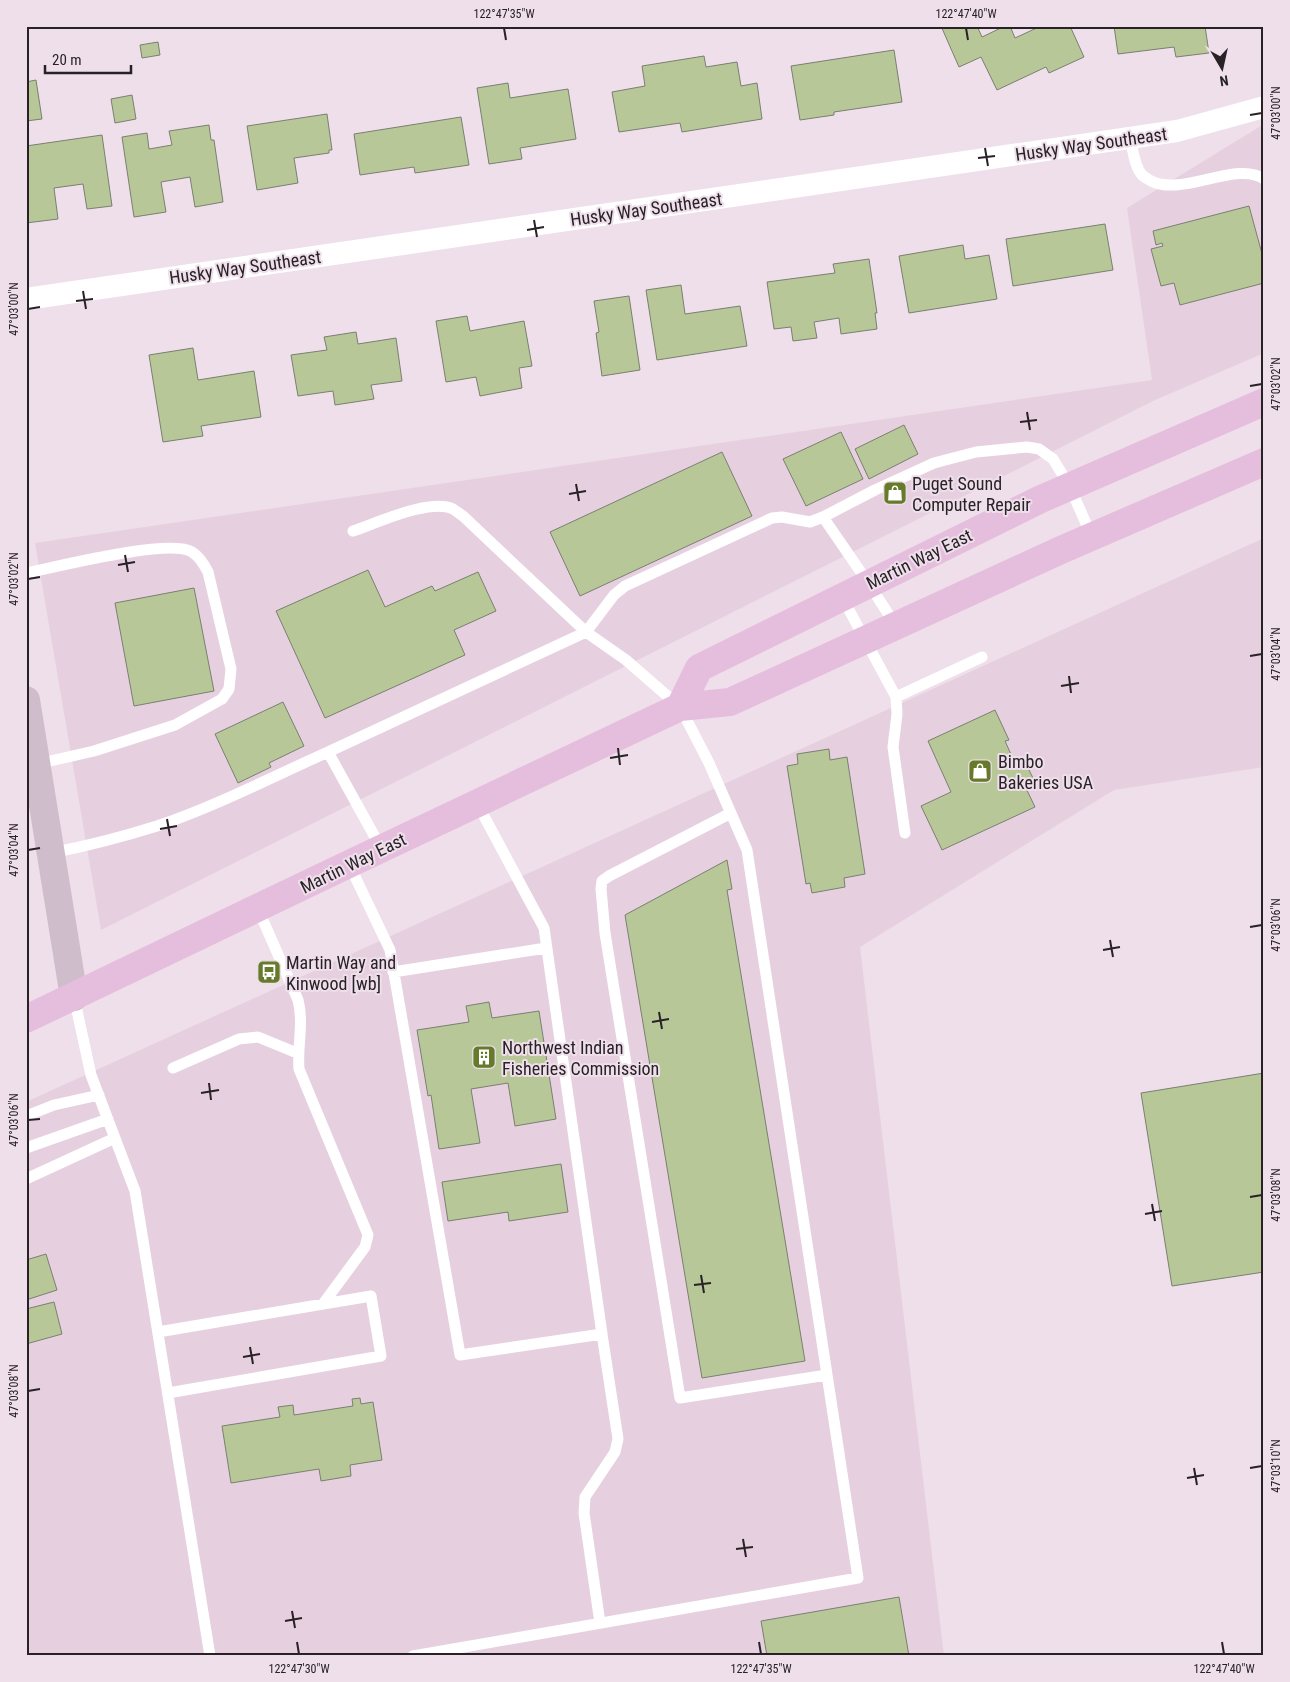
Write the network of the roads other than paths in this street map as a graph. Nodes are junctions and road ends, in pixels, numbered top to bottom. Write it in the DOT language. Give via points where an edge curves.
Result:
graph roads {
  1 [pos="1264,108"];
  2 [pos="1130,138"];
  3 [pos="1264,179"];
  4 [pos="26,299"];
  5 [pos="1264,402"];
  6 [pos="1264,462"];
  7 [pos="1070,487"];
  8 [pos="823,517"];
  9 [pos="353,532"];
  10 [pos="1092,537"];
  11 [pos="26,573"];
  12 [pos="869,584"];
  13 [pos="842,597"];
  14 [pos="896,626"];
  15 [pos="586,632"];
  16 [pos="866,639"];
  17 [pos="982,657"];
  18 [pos="896,697"];
  19 [pos="26,700"];
  20 [pos="680,707"];
  21 [pos="28,728"];
  22 [pos="328,752"];
  23 [pos="37,764"];
  24 [pos="478,802"];
  25 [pos="731,813"];
  26 [pos="905,833"];
  27 [pos="381,848"];
  28 [pos="51,853"];
  29 [pos="349,864"];
  30 [pos="258,909"];
  31 [pos="546,948"];
  32 [pos="393,972"];
  33 [pos="74,997"];
  34 [pos="26,1019"];
  35 [pos="298,1053"];
  36 [pos="173,1068"];
  37 [pos="99,1095"];
  38 [pos="26,1116"];
  39 [pos="108,1119"];
  40 [pos="115,1138"];
  41 [pos="26,1148"];
  42 [pos="26,1179"];
  43 [pos="323,1304"];
  44 [pos="158,1332"];
  45 [pos="602,1334"];
  46 [pos="827,1375"];
  47 [pos="168,1393"];
  48 [pos="600,1623"];
  49 [pos="210,1656"];
  50 [pos="413,1656"];
  1 -- 2 [label="street, Husky Way Southeast" via="1177,131"];
  2 -- 3 [label="lane" via="1142,176 1160,185 1245,173"];
  2 -- 4 [label="street, Husky Way Southeast"];
  5 -- 7 [label="main road, Martin Way East"];
  6 -- 10 [label="main road, Martin Way East"];
  7 -- 8 [label="lane" via="1053,459 1039,449 1027,447 976,452 934,463"];
  7 -- 10 [label="lane"];
  7 -- 12 [label="main road, Martin Way East"];
  8 -- 12 [label="lane"];
  8 -- 15 [label="lane" via="810,522 772,518 625,586 614,595"];
  9 -- 15 [label="lane" via="419,508 452,508"];
  10 -- 14 [label="main road, Martin Way East"];
  11 -- 23 [label="lane" via="98,557 171,548 191,551 202,560 208,572 231,669 229,689 222,699 175,725 94,751"];
  12 -- 13 [label="main road, Martin Way East"];
  12 -- 14 [label="lane"];
  13 -- 16 [label="lane"];
  13 -- 20 [label="main road, Martin Way East" via="699,668"];
  14 -- 16 [label="main road, Martin Way East"];
  15 -- 20 [label="lane" via="626,660"];
  15 -- 22 [label="lane"];
  16 -- 18 [label="lane"];
  16 -- 20 [label="main road, Martin Way East" via="730,702"];
  17 -- 18 [label="lane"];
  18 -- 26 [label="lane" via="893,747"];
  19 -- 21 [label="street"];
  20 -- 24 [label="main road, Martin Way East"];
  20 -- 25 [label="lane"];
  21 -- 23 [label="street"];
  22 -- 27 [label="lane"];
  22 -- 28 [label="lane" via="159,825 96,844"];
  23 -- 28 [label="street"];
  24 -- 27 [label="main road, Martin Way East"];
  24 -- 31 [label="lane" via="544,928"];
  25 -- 46 [label="lane" via="747,850"];
  25 -- 46 [label="lane" via="609,876 602,881 601,889 605,933 680,1398"];
  27 -- 29 [label="main road, Martin Way East"];
  28 -- 33 [label="street"];
  29 -- 30 [label="main road, Martin Way East"];
  29 -- 32 [label="lane" via="390,950"];
  30 -- 33 [label="main road, Martin Way East"];
  30 -- 35 [label="lane" via="302,1014"];
  31 -- 32 [label="lane"];
  31 -- 45 [label="lane"];
  32 -- 45 [label="lane" via="460,1355"];
  33 -- 34 [label="main road, Martin Way East"];
  33 -- 37 [label="lane" via="91,1074"];
  35 -- 36 [label="lane" via="258,1037 239,1039"];
  35 -- 43 [label="lane" via="299,1069 368,1235 365,1247"];
  37 -- 38 [label="lane" via="54,1105"];
  37 -- 39 [label="lane"];
  39 -- 40 [label="lane"];
  39 -- 41 [label="lane"];
  40 -- 42 [label="lane"];
  40 -- 44 [label="lane" via="135,1191"];
  43 -- 44 [label="lane"];
  43 -- 47 [label="lane" via="370,1296 381,1356"];
  44 -- 47 [label="lane"];
  45 -- 48 [label="lane" via="618,1439 615,1452 585,1497 584,1513"];
  46 -- 48 [label="lane" via="858,1578"];
  47 -- 49 [label="lane"];
  48 -- 50 [label="lane"];
}
